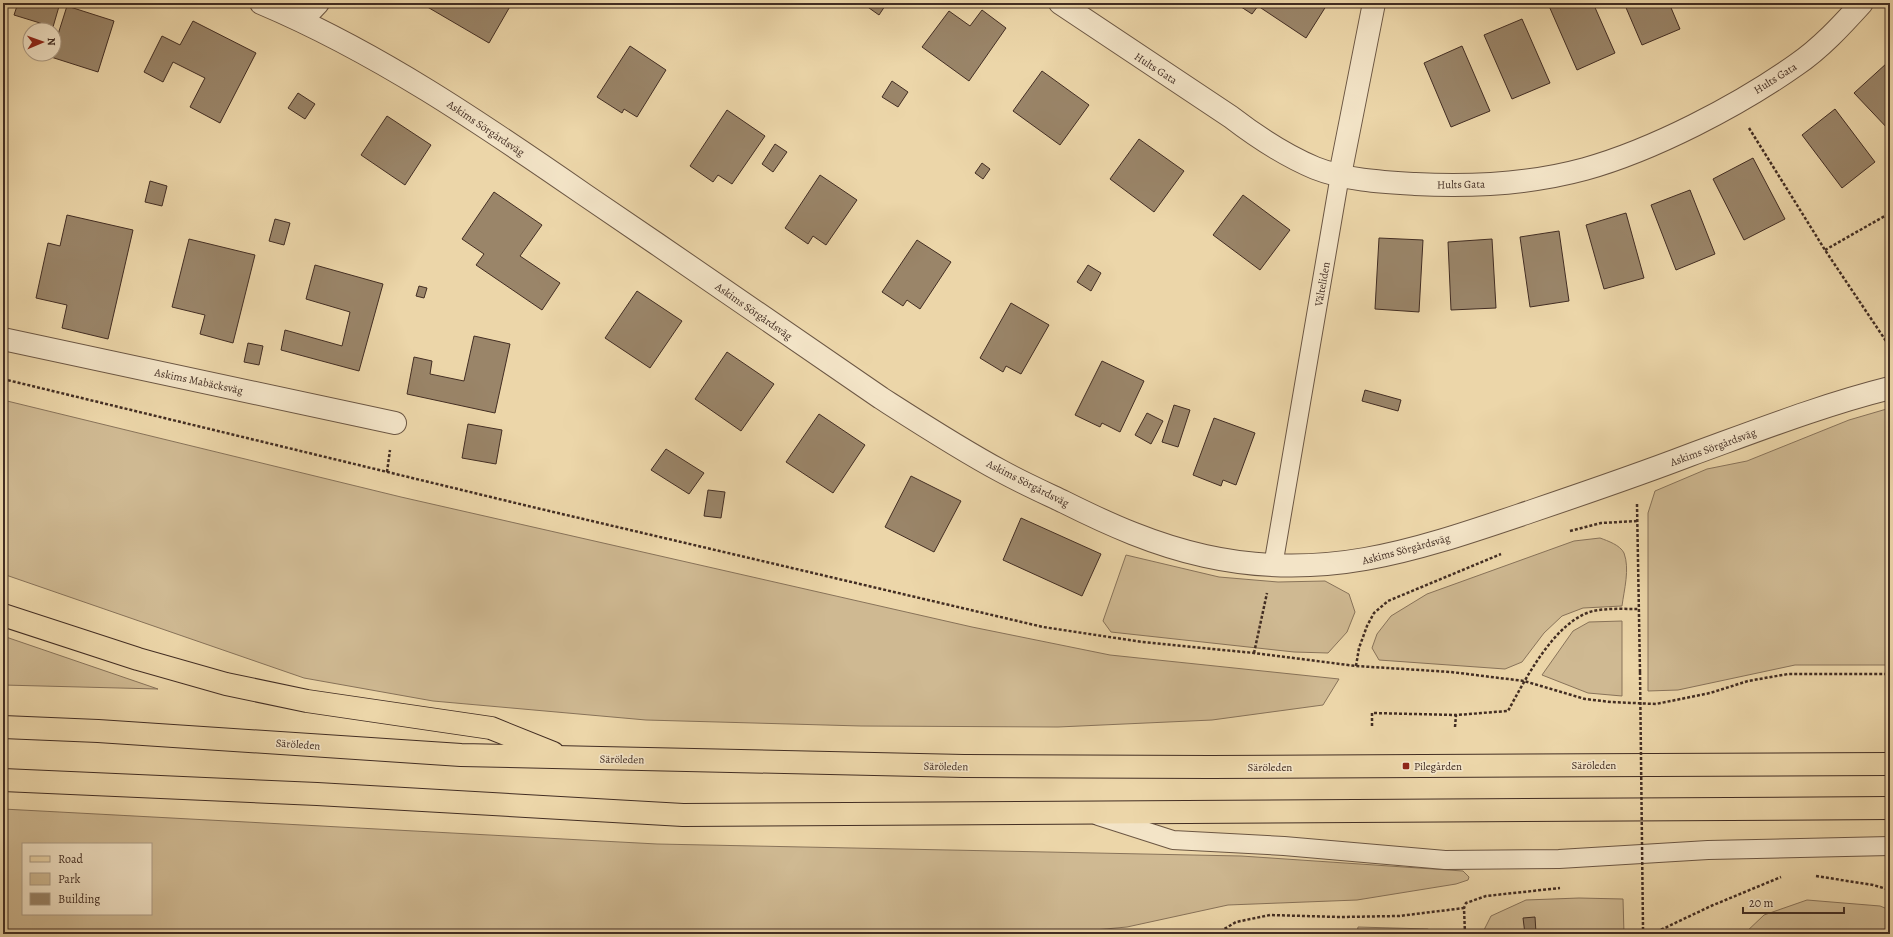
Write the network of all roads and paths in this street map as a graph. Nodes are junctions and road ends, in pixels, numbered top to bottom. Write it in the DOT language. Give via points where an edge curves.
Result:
graph roads {
  1 [pos="261,3"];
  2 [pos="318,3"];
  3 [pos="1060,3"];
  4 [pos="1374,3"];
  5 [pos="1862,3"];
  6 [pos="302,20"];
  7 [pos="1734,104"];
  8 [pos="1340,175"];
  9 [pos="1890,213"];
  10 [pos="1825,250"];
  11 [pos="3,339"];
  12 [pos="1890,347"];
  13 [pos="3,379"];
  14 [pos="1890,388"];
  15 [pos="395,423"];
  16 [pos="1565,532"];
  17 [pos="1502,554"];
  18 [pos="1273,566"];
  19 [pos="1268,592"];
  20 [pos="1639,609"];
  21 [pos="3,615"];
  22 [pos="1254,653"];
  23 [pos="1356,666"];
  24 [pos="1890,674"];
  25 [pos="1524,681"];
  26 [pos="1456,715"];
  27 [pos="1372,726"];
  28 [pos="3,727"];
  29 [pos="1455,727"];
  30 [pos="566,758"];
  31 [pos="1890,764"];
  32 [pos="3,780"];
  33 [pos="1890,808"];
  34 [pos="1090,813"];
  35 [pos="1890,846"];
  36 [pos="1776,873"];
  37 [pos="1813,876"];
  38 [pos="1639,880"];
  39 [pos="1647,880"];
  40 [pos="1562,888"];
  41 [pos="1890,890"];
  42 [pos="1464,908"];
  43 [pos="1216,934"];
  44 [pos="1465,934"];
  45 [pos="1642,934"];
  46 [pos="1652,934"];
  1 -- 6 [label="street, Askims Sörgårdsväg"];
  2 -- 6 [label="street"];
  3 -- 8 [label="street, Hults Gata" via="1231,117 1255,136 1310,166"];
  4 -- 8 [label="street, Välteliden"];
  5 -- 7 [label="street, Hults Gata" via="1835,33 1796,65"];
  6 -- 18 [label="street, Askims Sörgårdsväg" via="400,73 474,118 881,398 1002,472 1113,526 1160,544 1207,556"];
  7 -- 8 [label="street, Hults Gata" via="1632,152 1585,169 1545,177 1501,184 1453,185 1391,182"];
  7 -- 10 [label="path"];
  8 -- 18 [label="lane, Välteliden"];
  9 -- 10 [label="path"];
  10 -- 12 [label="path"];
  11 -- 15 [label="street, Askims Mabäcksväg"];
  13 -- 22 [label="path" via="528,506 1042,626 1142,642"];
  14 -- 18 [label="street, Askims Sörgårdsväg" via="1767,427 1467,533 1393,554 1353,562 1320,566"];
  16 -- 20 [label="path" via="1601,523 1638,522"];
  17 -- 23 [label="path" via="1388,602 1374,612 1359,648"];
  19 -- 22 [label="path"];
  20 -- 25 [label="path" via="1594,611 1569,622 1536,661"];
  20 -- 45 [label="path, bridge"];
  21 -- 30 [label="main road" via="138,659 226,684 307,701 491,728"];
  22 -- 23 [label="path"];
  23 -- 25 [label="path" via="1451,672"];
  24 -- 25 [label="path" via="1788,674 1748,681 1710,693 1656,704 1585,699"];
  25 -- 26 [label="path" via="1508,711"];
  26 -- 27 [label="path" via="1372,713"];
  26 -- 29 [label="path"];
  28 -- 30 [label="main road, Säröleden" via="461,755"];
  30 -- 31 [label="main road, Säröleden" via="972,766"];
  32 -- 34 [label="main road" via="683,815"];
  33 -- 34 [label="main road"];
  34 -- 35 [label="lane" via="1173,840 1284,846 1445,860 1559,859 1708,850"];
  36 -- 46 [label="path" via="1784,875"];
  37 -- 41 [label="path" via="1873,884"];
  38 -- 39 [label="path"];
  40 -- 42 [label="path" via="1486,896 1466,903"];
  42 -- 43 [label="path" via="1399,916 1270,915 1236,922"];
  42 -- 44 [label="path"];
}
